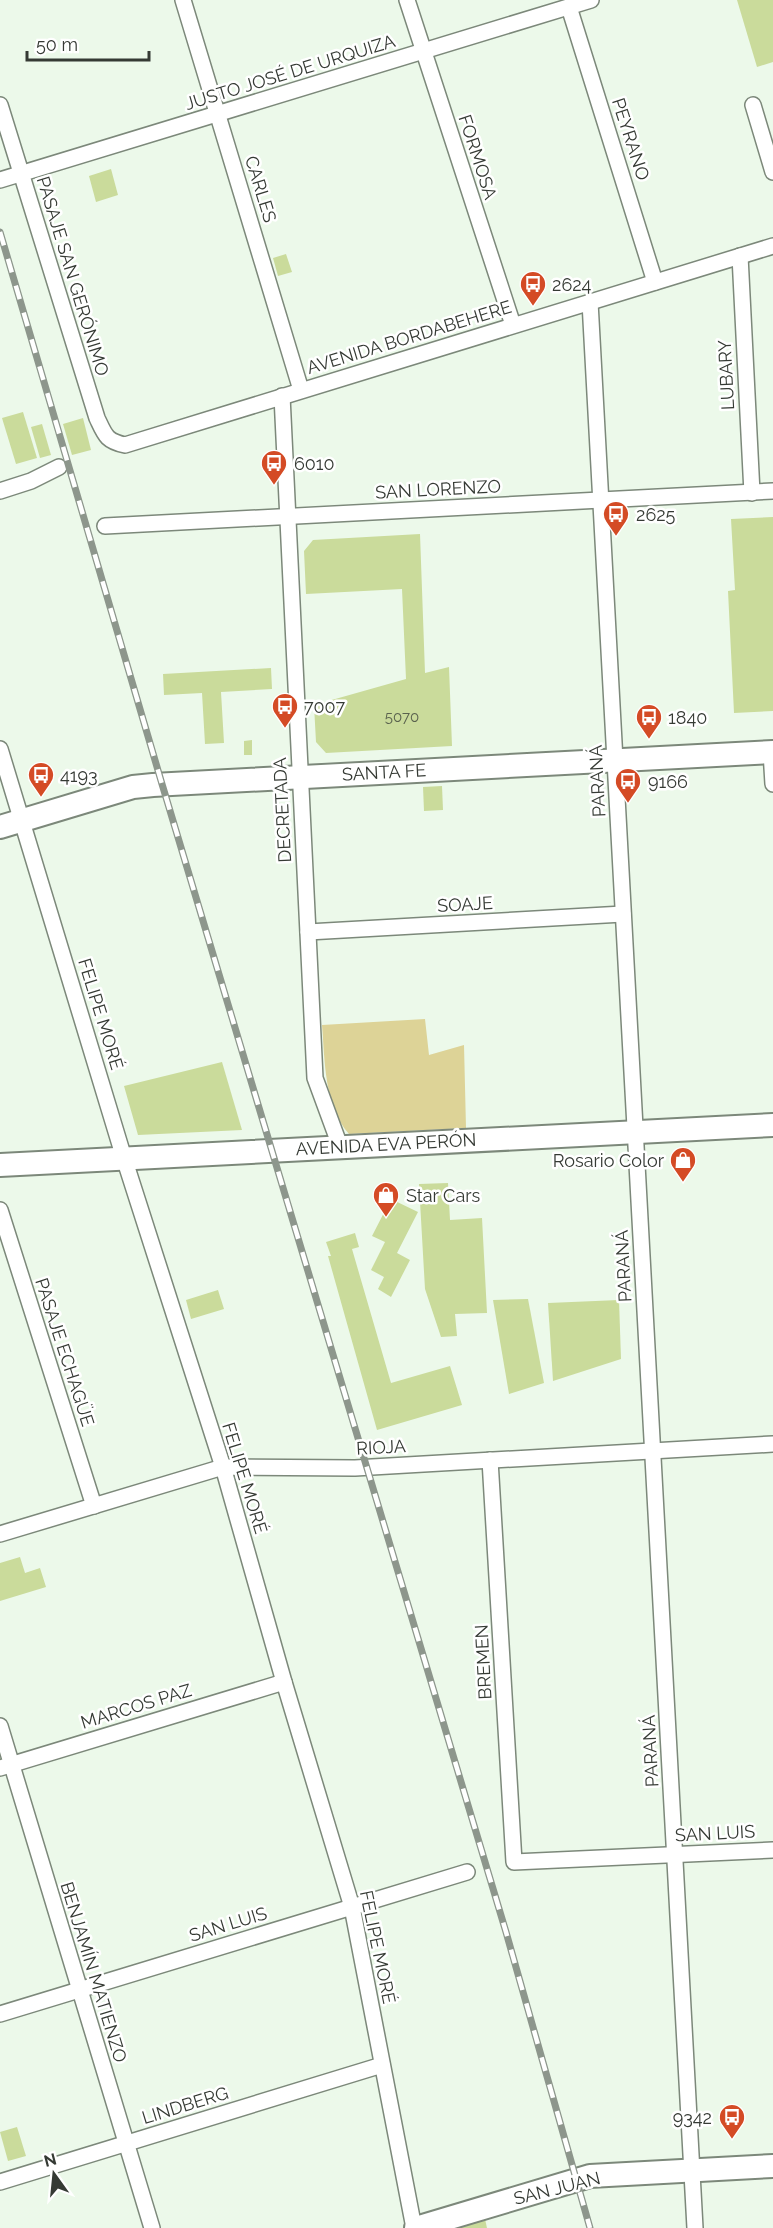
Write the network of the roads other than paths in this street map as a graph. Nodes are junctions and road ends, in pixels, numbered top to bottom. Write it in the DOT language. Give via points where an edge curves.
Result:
graph roads {
  1 [pos="183,0"];
  2 [pos="407,0"];
  3 [pos="591,0"];
  4 [pos="569,7"];
  5 [pos="424,51"];
  6 [pos="0,105"];
  7 [pos="753,105"];
  8 [pos="217,114"];
  9 [pos="773,172"];
  10 [pos="21,174"];
  11 [pos="0,180"];
  12 [pos="773,246"];
  13 [pos="740,256"];
  14 [pos="655,282"];
  15 [pos="590,302"];
  16 [pos="513,325"];
  17 [pos="301,390"];
  18 [pos="282,396"];
  19 [pos="125,445"];
  20 [pos="59,467"];
  21 [pos="0,491"];
  22 [pos="773,491"];
  23 [pos="752,493"];
  24 [pos="601,500"];
  25 [pos="288,517"];
  26 [pos="105,526"];
  27 [pos="0,749"];
  28 [pos="772,752"];
  29 [pos="615,760"];
  30 [pos="300,777"];
  31 [pos="773,784"];
  32 [pos="22,820"];
  33 [pos="0,827"];
  34 [pos="623,914"];
  35 [pos="308,932"];
  36 [pos="773,1125"];
  37 [pos="636,1132"];
  38 [pos="340,1146"];
  39 [pos="124,1158"];
  40 [pos="0,1165"];
  41 [pos="0,1210"];
  42 [pos="773,1444"];
  43 [pos="653,1450"];
  44 [pos="490,1460"];
  45 [pos="223,1467"];
  46 [pos="94,1506"];
  47 [pos="0,1534"];
  48 [pos="284,1682"];
  49 [pos="0,1726"];
  50 [pos="6,1767"];
  51 [pos="773,1850"];
  52 [pos="675,1854"];
  53 [pos="514,1862"];
  54 [pos="467,1872"];
  55 [pos="352,1907"];
  56 [pos="79,1990"];
  57 [pos="0,2014"];
  58 [pos="382,2064"];
  59 [pos="126,2143"];
  60 [pos="773,2166"];
  61 [pos="691,2171"];
  62 [pos="0,2182"];
  63 [pos="152,2228"];
  64 [pos="415,2228"];
  65 [pos="695,2228"];
  1 -- 8 [label="street, CARLES"];
  2 -- 5 [label="street, FORMOSA"];
  3 -- 4 [label="street, JUSTO JOSÉ DE URQUIZA"];
  4 -- 5 [label="street, JUSTO JOSÉ DE URQUIZA"];
  4 -- 14 [label="street, PEYRANO"];
  5 -- 8 [label="street, JUSTO JOSÉ DE URQUIZA"];
  5 -- 16 [label="street, FORMOSA"];
  6 -- 10 [label="street, PASAJE SAN GERÓNIMO"];
  7 -- 9 [label="street"];
  8 -- 10 [label="street, JUSTO JOSÉ DE URQUIZA"];
  8 -- 17 [label="street, CARLES"];
  10 -- 11 [label="street, JUSTO JOSÉ DE URQUIZA"];
  10 -- 19 [label="street, PASAJE SAN GERÓNIMO" via="97,418 111,442"];
  12 -- 13 [label="street, AVENIDA BORDABEHERE"];
  13 -- 14 [label="street, AVENIDA BORDABEHERE"];
  13 -- 23 [label="street, LUBARY"];
  14 -- 15 [label="street, AVENIDA BORDABEHERE"];
  15 -- 16 [label="street, AVENIDA BORDABEHERE"];
  15 -- 24 [label="street, PARANÁ"];
  16 -- 17 [label="street, AVENIDA BORDABEHERE"];
  17 -- 18 [label="street, AVENIDA BORDABEHERE"];
  18 -- 19 [label="street, AVENIDA BORDABEHERE"];
  18 -- 25 [label="street, DECRETADA"];
  20 -- 21 [label="street"];
  22 -- 23 [label="street, SAN LORENZO"];
  23 -- 24 [label="street, SAN LORENZO"];
  24 -- 25 [label="street, SAN LORENZO"];
  24 -- 29 [label="street, PARANÁ"];
  25 -- 26 [label="street, SAN LORENZO"];
  25 -- 30 [label="street, DECRETADA"];
  27 -- 32 [label="street, FELIPE MORÉ"];
  28 -- 29 [label="main road, SANTA FE"];
  28 -- 31 [label="street"];
  29 -- 30 [label="main road, SANTA FE"];
  29 -- 34 [label="street, PARANÁ"];
  30 -- 32 [label="main road, SANTA FE" via="133,787"];
  30 -- 35 [label="street, DECRETADA"];
  32 -- 33 [label="main road, SANTA FE"];
  32 -- 39 [label="street, FELIPE MORÉ"];
  34 -- 35 [label="street, SOAJE"];
  34 -- 37 [label="street, PARANÁ"];
  35 -- 38 [label="street, DECRETADA" via="315,1078"];
  36 -- 37 [label="main road, AVENIDA EVA PERÓN"];
  37 -- 38 [label="main road, AVENIDA EVA PERÓN"];
  37 -- 43 [label="street, PARANÁ"];
  38 -- 39 [label="main road, AVENIDA EVA PERÓN"];
  39 -- 40 [label="main road, AVENIDA EVA PERÓN"];
  39 -- 45 [label="street, FELIPE MORÉ"];
  41 -- 46 [label="street, PASAJE ECHAGÜE"];
  42 -- 43 [label="street, RIOJA"];
  43 -- 44 [label="street, RIOJA"];
  43 -- 52 [label="street, PARANÁ"];
  44 -- 45 [label="street, RIOJA" via="354,1468"];
  44 -- 53 [label="street, BREMEN"];
  45 -- 46 [label="street, RIOJA"];
  45 -- 48 [label="street, FELIPE MORÉ"];
  46 -- 47 [label="street, RIOJA"];
  48 -- 50 [label="street, MARCOS PAZ"];
  48 -- 55 [label="street, FELIPE MORÉ"];
  49 -- 50 [label="street, BENJAMÍN MATIENZO"];
  50 -- 56 [label="street, BENJAMÍN MATIENZO"];
  51 -- 52 [label="street, SAN LUIS"];
  52 -- 53 [label="street, SAN LUIS"];
  52 -- 61 [label="street, PARANÁ"];
  54 -- 55 [label="street, SAN LUIS"];
  55 -- 56 [label="street, SAN LUIS"];
  55 -- 58 [label="street, FELIPE MORÉ"];
  56 -- 57 [label="street, SAN LUIS"];
  56 -- 59 [label="street, BENJAMÍN MATIENZO"];
  58 -- 59 [label="street, LINDBERG"];
  58 -- 64 [label="street, FELIPE MORÉ"];
  59 -- 62 [label="street, LINDBERG"];
  59 -- 63 [label="street, BENJAMÍN MATIENZO"];
  60 -- 61 [label="main road, SAN JUAN"];
  61 -- 64 [label="main road, SAN JUAN" via="590,2176"];
  61 -- 65 [label="street, PARANÁ"];
}
